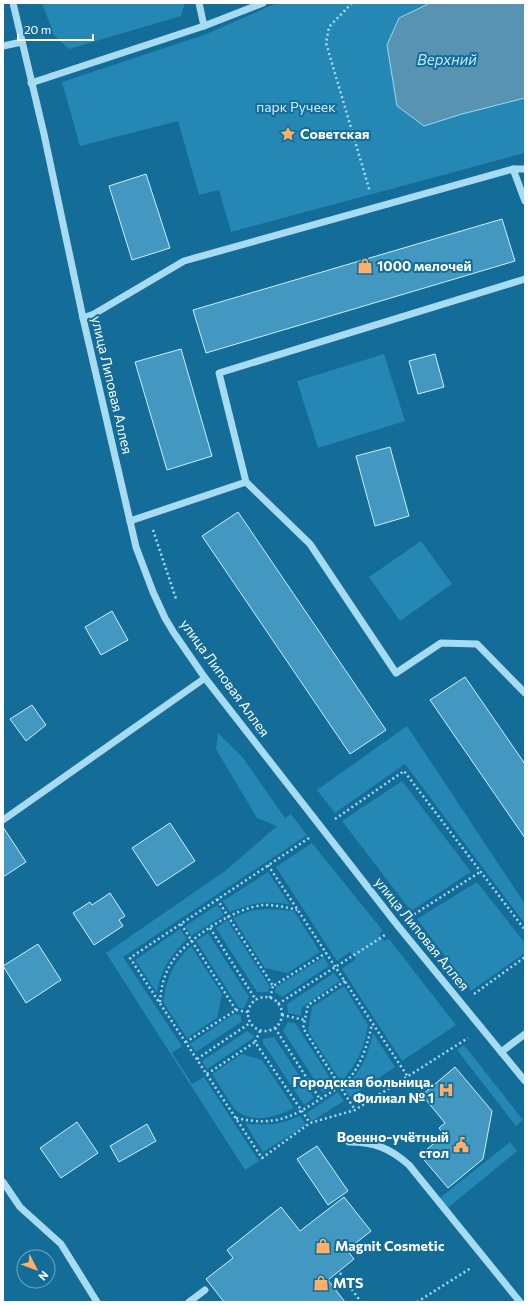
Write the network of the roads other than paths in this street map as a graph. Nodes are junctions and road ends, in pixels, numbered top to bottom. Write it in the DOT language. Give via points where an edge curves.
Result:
graph roads {
  1 [pos="13,3"];
  2 [pos="199,3"];
  3 [pos="262,3"];
  4 [pos="204,26"];
  5 [pos="22,42"];
  6 [pos="3,46"];
  7 [pos="31,83"];
  8 [pos="513,169"];
  9 [pos="525,169"];
  10 [pos="525,201"];
  11 [pos="525,279"];
  12 [pos="83,318"];
  13 [pos="246,482"];
  14 [pos="130,520"];
  15 [pos="205,678"];
  16 [pos="525,693"];
  17 [pos="3,820"];
  18 [pos="525,1034"];
  19 [pos="501,1052"];
  20 [pos="525,1081"];
  21 [pos="349,1142"];
  22 [pos="3,1182"];
  23 [pos="205,1290"];
  24 [pos="97,1302"];
  25 [pos="189,1302"];
  26 [pos="520,1302"];
  1 -- 5 [label="street, улица Липовая Аллея"];
  2 -- 4 [label="street"];
  3 -- 4 [label="street"];
  4 -- 7 [label="street"];
  5 -- 6 [label="street"];
  5 -- 7 [label="street, улица Липовая Аллея"];
  7 -- 12 [label="street, улица Липовая Аллея"];
  8 -- 9 [label="street"];
  8 -- 10 [label="street"];
  8 -- 12 [label="street" via="184,261"];
  11 -- 13 [label="street" via="219,372"];
  12 -- 14 [label="street, улица Липовая Аллея"];
  13 -- 14 [label="street"];
  13 -- 16 [label="street" via="310,544 396,673 441,642 477,644"];
  14 -- 15 [label="street, улица Липовая Аллея" via="136,547 159,605 174,633"];
  15 -- 17 [label="street"];
  15 -- 19 [label="street, улица Липовая Аллея" via="398,926"];
  18 -- 19 [label="street"];
  19 -- 20 [label="street, улица Липовая Аллея"];
  21 -- 26 [label="street" via="364,1142 398,1155"];
  22 -- 24 [label="street" via="20,1207 61,1244"];
  23 -- 25 [label="street"];
}
